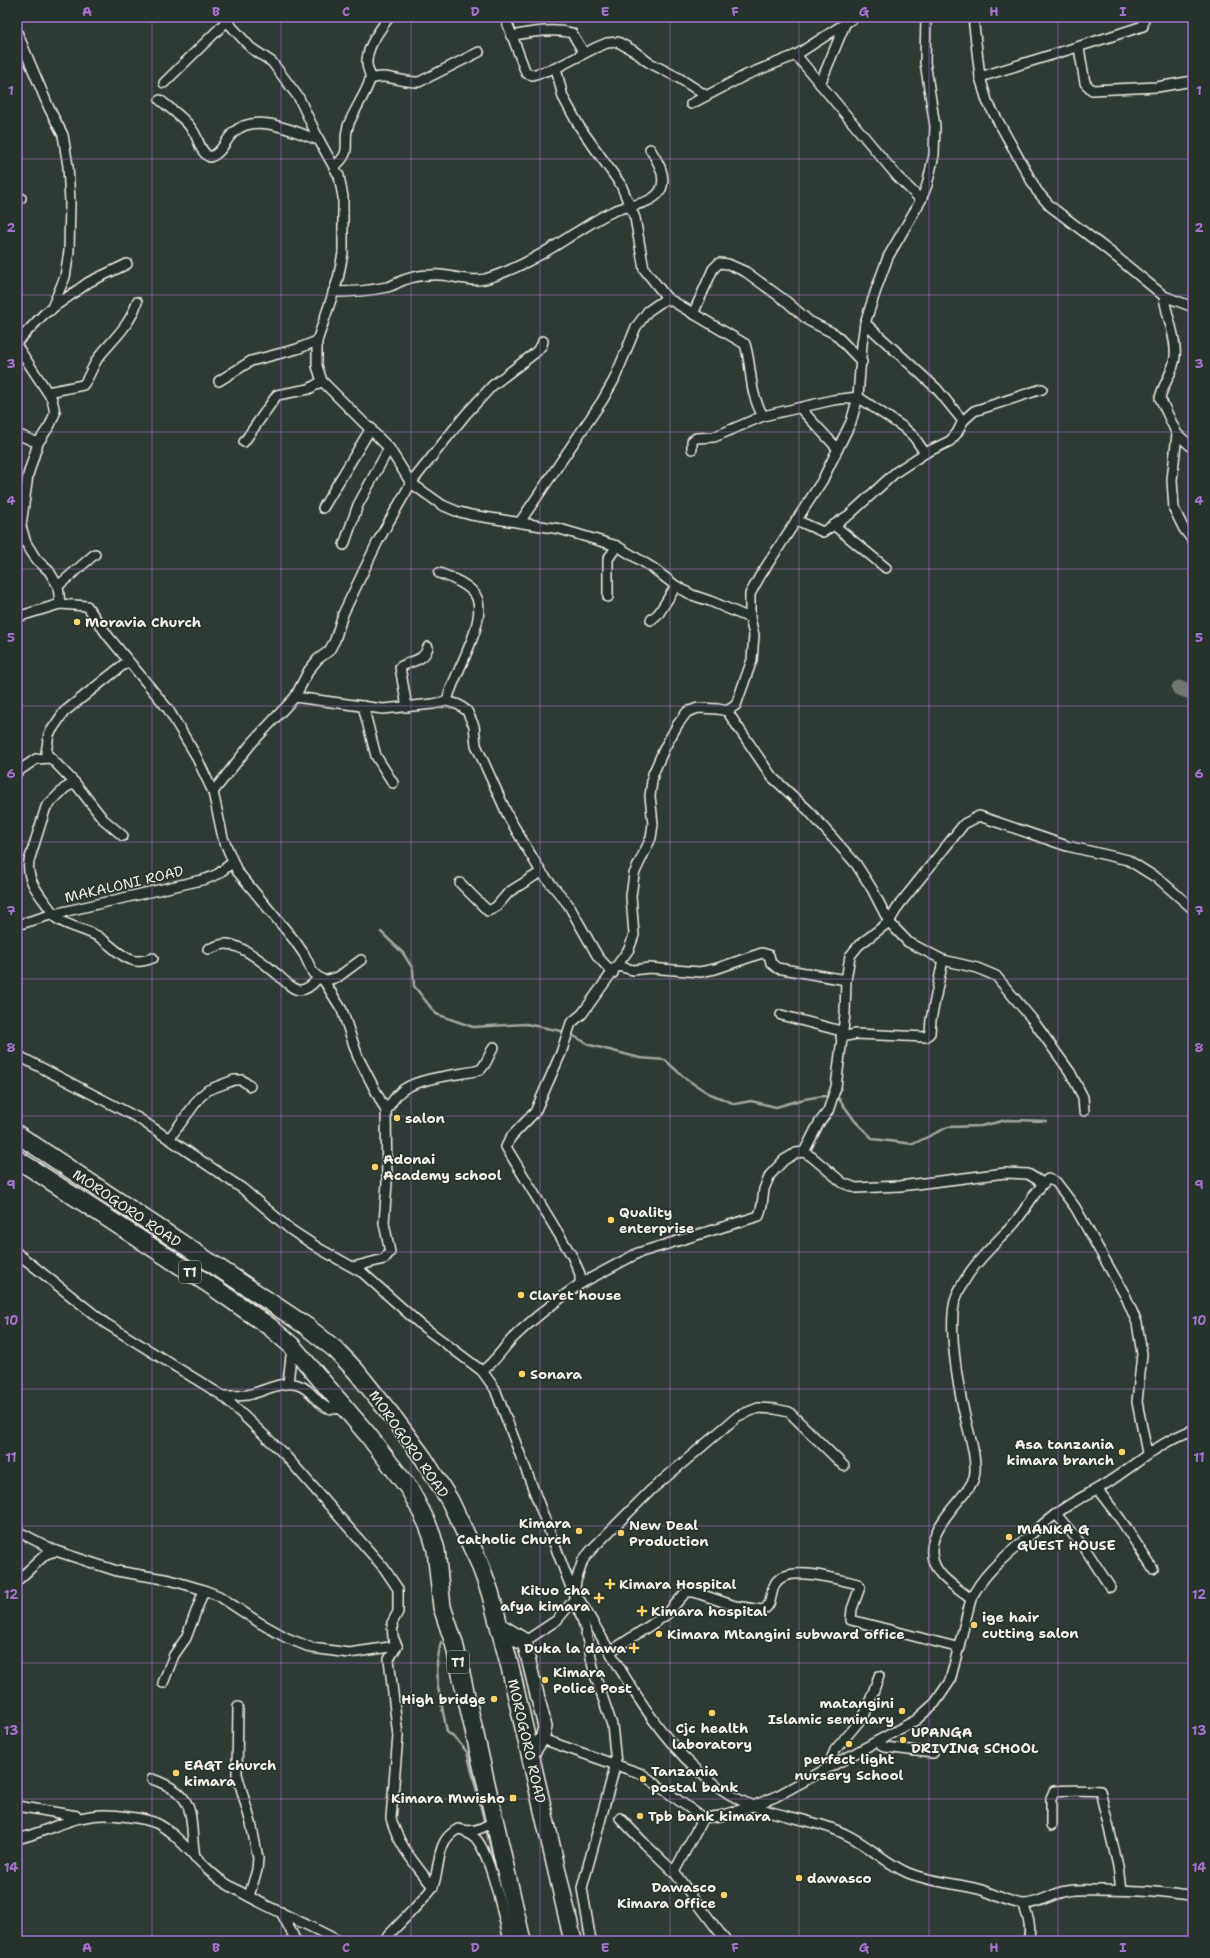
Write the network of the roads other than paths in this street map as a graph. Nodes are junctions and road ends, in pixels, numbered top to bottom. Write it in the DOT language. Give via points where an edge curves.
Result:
graph roads {
  1 [pos="389,17"];
  2 [pos="505,17"];
  3 [pos="855,17"];
  4 [pos="926,17"];
  5 [pos="973,17"];
  6 [pos="1144,17"];
  7 [pos="225,20"];
  8 [pos="846,22"];
  9 [pos="17,32"];
  10 [pos="511,36"];
  11 [pos="1079,48"];
  12 [pos="479,52"];
  13 [pos="584,53"];
  14 [pos="796,55"];
  15 [pos="556,68"];
  16 [pos="980,77"];
  17 [pos="370,79"];
  18 [pos="1193,81"];
  19 [pos="164,83"];
  20 [pos="820,84"];
  21 [pos="705,95"];
  22 [pos="160,100"];
  23 [pos="691,104"];
  24 [pos="319,140"];
  25 [pos="650,149"];
  26 [pos="334,168"];
  27 [pos="921,200"];
  28 [pos="629,205"];
  29 [pos="127,264"];
  30 [pos="333,292"];
  31 [pos="1164,296"];
  32 [pos="667,298"];
  33 [pos="137,302"];
  34 [pos="1193,306"];
  35 [pos="51,310"];
  36 [pos="693,314"];
  37 [pos="865,323"];
  38 [pos="317,341"];
  39 [pos="543,341"];
  40 [pos="17,342"];
  41 [pos="17,346"];
  42 [pos="862,362"];
  43 [pos="219,381"];
  44 [pos="322,381"];
  45 [pos="1042,389"];
  46 [pos="48,392"];
  47 [pos="858,397"];
  48 [pos="800,408"];
  49 [pos="763,416"];
  50 [pos="963,421"];
  51 [pos="371,428"];
  52 [pos="17,434"];
  53 [pos="1177,434"];
  54 [pos="244,442"];
  55 [pos="38,443"];
  56 [pos="389,448"];
  57 [pos="837,448"];
  58 [pos="1193,448"];
  59 [pos="692,449"];
  60 [pos="926,453"];
  61 [pos="411,483"];
  62 [pos="323,508"];
  63 [pos="796,520"];
  64 [pos="520,522"];
  65 [pos="19,525"];
  66 [pos="835,526"];
  67 [pos="1193,541"];
  68 [pos="344,545"];
  69 [pos="617,546"];
  70 [pos="95,554"];
  71 [pos="886,568"];
  72 [pos="439,573"];
  73 [pos="58,586"];
  74 [pos="676,586"];
  75 [pos="608,597"];
  76 [pos="60,604"];
  77 [pos="17,617"];
  78 [pos="750,618"];
  79 [pos="652,620"];
  80 [pos="428,647"];
  81 [pos="128,661"];
  82 [pos="295,697"];
  83 [pos="447,701"];
  84 [pos="362,706"];
  85 [pos="408,707"];
  86 [pos="727,711"];
  87 [pos="51,758"];
  88 [pos="17,772"];
  89 [pos="75,783"];
  90 [pos="393,783"];
  91 [pos="213,792"];
  92 [pos="123,836"];
  93 [pos="233,862"];
  94 [pos="541,872"];
  95 [pos="460,883"];
  96 [pos="1193,908"];
  97 [pos="54,914"];
  98 [pos="889,922"];
  99 [pos="17,924"];
  100 [pos="208,949"];
  101 [pos="153,958"];
  102 [pos="361,960"];
  103 [pos="943,960"];
  104 [pos="616,969"];
  105 [pos="846,980"];
  106 [pos="323,982"];
  107 [pos="781,1015"];
  108 [pos="841,1034"];
  109 [pos="494,1047"];
  110 [pos="17,1055"];
  111 [pos="250,1086"];
  112 [pos="386,1111"];
  113 [pos="1084,1111"];
  114 [pos="17,1134"];
  115 [pos="169,1139"];
  116 [pos="804,1152"];
  117 [pos="17,1159"];
  118 [pos="1043,1183"];
  119 [pos="17,1253"];
  120 [pos="353,1267"];
  121 [pos="580,1284"];
  122 [pos="292,1346"];
  123 [pos="482,1371"];
  124 [pos="288,1383"];
  125 [pos="223,1396"];
  126 [pos="344,1407"];
  127 [pos="1193,1430"];
  128 [pos="1147,1454"];
  129 [pos="844,1466"];
  130 [pos="1098,1490"];
  131 [pos="1056,1514"];
  132 [pos="17,1531"];
  133 [pos="56,1551"];
  134 [pos="1153,1569"];
  135 [pos="17,1581"];
  136 [pos="1110,1587"];
  137 [pos="204,1590"];
  138 [pos="576,1597"];
  139 [pos="971,1599"];
  140 [pos="500,1628"];
  141 [pos="524,1642"];
  142 [pos="397,1646"];
  143 [pos="960,1648"];
  144 [pos="611,1651"];
  145 [pos="880,1676"];
  146 [pos="163,1683"];
  147 [pos="238,1707"];
  148 [pos="542,1739"];
  149 [pos="877,1742"];
  150 [pos="933,1753"];
  151 [pos="531,1755"];
  152 [pos="616,1764"];
  153 [pos="832,1765"];
  154 [pos="152,1779"];
  155 [pos="17,1806"];
  156 [pos="753,1806"];
  157 [pos="81,1817"];
  158 [pos="620,1818"];
  159 [pos="703,1818"];
  160 [pos="494,1820"];
  161 [pos="1051,1826"];
  162 [pos="465,1831"];
  163 [pos="17,1839"];
  164 [pos="195,1857"];
  165 [pos="674,1872"];
  166 [pos="433,1887"];
  167 [pos="1120,1890"];
  168 [pos="249,1896"];
  169 [pos="1193,1897"];
  170 [pos="1023,1904"];
  171 [pos="281,1912"];
  172 [pos="296,1941"];
  173 [pos="339,1941"];
  174 [pos="383,1941"];
  175 [pos="509,1941"];
  176 [pos="522,1941"];
  177 [pos="573,1941"];
  178 [pos="591,1941"];
  179 [pos="726,1941"];
  180 [pos="1028,1941"];
  1 -- 17 [label="street" via="368,52"];
  2 -- 10 [label="street"];
  3 -- 8 [label="street"];
  4 -- 27 [label="street" via="925,62 935,126 934,155"];
  5 -- 16 [label="street"];
  6 -- 11 [label="street" via="1143,26"];
  7 -- 19 [label="street"];
  7 -- 24 [label="street" via="251,48 272,62 299,98"];
  8 -- 14 [label="street"];
  8 -- 20 [label="street"];
  9 -- 35 [label="street" via="63,135 68,166 69,251 65,277"];
  10 -- 13 [label="street" via="564,31 572,33"];
  10 -- 15 [label="street" via="528,75"];
  11 -- 16 [label="street" via="1054,53"];
  11 -- 18 [label="street" via="1086,83 1092,90 1157,87"];
  12 -- 17 [label="street" via="419,82 408,82 382,75"];
  13 -- 15 [label="street"];
  13 -- 21 [label="street" via="608,43 618,42"];
  14 -- 20 [label="street"];
  14 -- 21 [label="street" via="746,74"];
  15 -- 28 [label="street" via="566,103 579,126 622,185"];
  16 -- 31 [label="street" via="987,101 1045,201"];
  17 -- 26 [label="street" via="348,128 346,153 343,160"];
  20 -- 27 [label="street" via="897,176"];
  21 -- 23 [label="street"];
  22 -- 24 [label="street" via="188,124 202,150 210,157 215,156 233,133 242,126 256,123"];
  24 -- 26 [label="street"];
  25 -- 28 [label="street" via="660,165 663,182 660,191 652,200"];
  26 -- 30 [label="street" via="343,197 344,225 343,252"];
  27 -- 37 [label="street" via="888,257"];
  28 -- 30 [label="street" via="596,220 544,253 483,279 432,274 417,276 389,287"];
  28 -- 32 [label="street" via="635,218 644,269"];
  29 -- 35 [label="street" via="89,282"];
  30 -- 38 [label="street"];
  31 -- 34 [label="street"];
  31 -- 53 [label="street" via="1176,358 1160,398"];
  32 -- 36 [label="street"];
  32 -- 64 [label="street" via="648,311 636,327 614,380 602,401"];
  33 -- 46 [label="street" via="122,332 99,358 83,385"];
  35 -- 40 [label="street" via="33,324"];
  36 -- 42 [label="street" via="713,269 719,263 728,264 746,272 809,321 835,334"];
  36 -- 49 [label="street" via="745,344 752,387"];
  37 -- 42 [label="street"];
  37 -- 50 [label="street" via="938,389"];
  38 -- 43 [label="street" via="251,361"];
  38 -- 44 [label="street" via="316,366"];
  39 -- 61 [label="street" via="535,353 493,385 466,414"];
  41 -- 46 [label="street"];
  42 -- 47 [label="street"];
  44 -- 51 [label="street"];
  44 -- 54 [label="street" via="308,389 277,396"];
  45 -- 50 [label="street" via="974,411"];
  46 -- 55 [label="street" via="55,413"];
  47 -- 48 [label="street"];
  47 -- 57 [label="street" via="851,422"];
  47 -- 60 [label="street" via="903,427"];
  48 -- 49 [label="street"];
  48 -- 57 [label="street"];
  49 -- 59 [label="street" via="714,437 696,438 692,441"];
  50 -- 60 [label="street" via="950,441"];
  51 -- 56 [label="street"];
  51 -- 62 [label="street"];
  52 -- 55 [label="street"];
  53 -- 58 [label="street"];
  53 -- 67 [label="street" via="1172,480 1174,509"];
  55 -- 65 [label="street" via="28,475"];
  56 -- 61 [label="street"];
  56 -- 68 [label="street" via="358,505"];
  57 -- 63 [label="street" via="822,481"];
  60 -- 66 [label="street" via="892,476"];
  61 -- 64 [label="street" via="456,511"];
  61 -- 82 [label="street" via="378,541 343,614 335,640 329,651 318,659 310,670"];
  63 -- 66 [label="street" via="823,532"];
  63 -- 78 [label="street" via="750,594"];
  64 -- 69 [label="street" via="560,529"];
  65 -- 73 [label="street" via="36,559 49,571"];
  66 -- 71 [label="street"];
  69 -- 74 [label="street"];
  69 -- 75 [label="street" via="608,559"];
  70 -- 73 [label="street"];
  72 -- 83 [label="street" via="458,581 477,599 478,621"];
  73 -- 76 [label="street"];
  74 -- 78 [label="street"];
  74 -- 79 [label="street"];
  76 -- 77 [label="street"];
  76 -- 81 [label="street" via="88,606"];
  78 -- 86 [label="street" via="754,635 752,660 736,705"];
  80 -- 85 [label="street" via="422,658 400,667"];
  81 -- 87 [label="street" via="64,712 49,734 46,753"];
  81 -- 91 [label="street" via="168,709 195,754"];
  82 -- 84 [label="street"];
  82 -- 91 [label="street"];
  83 -- 85 [label="street"];
  83 -- 94 [label="street" via="467,711 474,726 476,745 490,778 509,818"];
  84 -- 85 [label="street" via="383,710"];
  84 -- 90 [label="street" via="376,756"];
  86 -- 98 [label="street" via="772,777 808,810 856,864"];
  86 -- 104 [label="street" via="698,708 687,712 678,724 653,774 650,796 653,824 651,838 634,874 631,896 634,935 629,949"];
  87 -- 88 [label="street" via="36,759"];
  87 -- 89 [label="street"];
  89 -- 92 [label="street" via="103,819"];
  89 -- 97 [label="street" via="64,788 46,808 28,867 34,885"];
  91 -- 93 [label="street" via="223,838"];
  93 -- 97 [label="street, MAKALONI ROAD" via="218,874 206,879"];
  93 -- 106 [label="street" via="237,871 295,941 313,973"];
  94 -- 95 [label="street" via="509,892 496,907 488,910"];
  94 -- 104 [label="street" via="568,904 598,957"];
  96 -- 98 [label="street" via="1160,880 1128,860 1067,846 979,816 964,824 899,905"];
  97 -- 99 [label="street, MAKALONI ROAD"];
  97 -- 101 [label="street" via="62,922 99,937 132,960 140,962"];
  98 -- 103 [label="street" via="908,942"];
  98 -- 105 [label="street" via="859,945 850,956"];
  100 -- 106 [label="street" via="226,944 246,952 297,990"];
  102 -- 106 [label="street" via="338,977"];
  103 -- 108 [label="street" via="930,1020 930,1033 926,1037"];
  103 -- 113 [label="street" via="977,968 996,976 1032,1018 1070,1072 1083,1097"];
  104 -- 105 [label="street" via="649,968 700,972 767,953 770,955 771,963 777,968"];
  104 -- 121 [label="street" via="582,1014 571,1023 535,1112 511,1137 506,1147 572,1256 580,1274"];
  105 -- 108 [label="street" via="845,1014"];
  106 -- 112 [label="street" via="342,1010 358,1058"];
  107 -- 108 [label="street"];
  108 -- 116 [label="street" via="836,1087 828,1110"];
  109 -- 112 [label="street" via="486,1065 480,1070 416,1083 403,1089"];
  110 -- 115 [label="street" via="138,1118"];
  111 -- 115 [label="street" via="242,1080 234,1080 208,1090"];
  112 -- 120 [label="street" via="387,1183 384,1223 390,1252 384,1259"];
  114 -- 140 [label="highway, MOROGORO ROAD / T1" via="306,1326 336,1350 364,1380 396,1421 450,1501 479,1562"];
  115 -- 120 [label="street" via="243,1189 291,1230"];
  116 -- 118 [label="street" via="843,1183 856,1188 900,1186 1006,1173 1028,1174"];
  116 -- 121 [label="street" via="796,1153 784,1160 770,1175 764,1189 759,1216 638,1252"];
  117 -- 122 [label="highway, MOROGORO ROAD / T1" via="213,1287 270,1327"];
  118 -- 128 [label="street" via="1048,1179 1054,1180 1067,1194 1133,1313 1142,1345 1137,1402"];
  118 -- 139 [label="street" via="1016,1222 974,1267 954,1303 954,1337 959,1382 975,1471 968,1488 940,1525 932,1540 932,1548 939,1571"];
  119 -- 125 [label="street" via="105,1323"];
  120 -- 123 [label="street" via="373,1280 421,1325"];
  121 -- 123 [label="street" via="540,1313 510,1341 491,1365"];
  122 -- 124 [label="street"];
  122 -- 126 [label="highway, MOROGORO ROAD / T1"];
  123 -- 138 [label="street" via="495,1389"];
  124 -- 125 [label="street" via="248,1395"];
  124 -- 126 [label="street" via="299,1385 326,1408 335,1410"];
  125 -- 142 [label="street" via="285,1455 384,1568 398,1589 398,1612 392,1623"];
  126 -- 160 [label="highway, MOROGORO ROAD / T1" via="407,1485 428,1523 436,1550 442,1607 454,1643"];
  127 -- 128 [label="street" via="1171,1439"];
  128 -- 130 [label="street"];
  129 -- 138 [label="street" via="789,1412 758,1408 738,1416 651,1490 597,1543 583,1560 576,1581"];
  130 -- 131 [label="street"];
  130 -- 134 [label="street"];
  131 -- 136 [label="street" via="1086,1550"];
  131 -- 139 [label="street" via="992,1567"];
  132 -- 133 [label="street"];
  133 -- 135 [label="street" via="46,1554"];
  133 -- 137 [label="street" via="117,1571 170,1580"];
  137 -- 142 [label="street" via="220,1596 287,1638 312,1648 349,1653"];
  137 -- 146 [label="street" via="186,1638 174,1655"];
  138 -- 141 [label="street" via="557,1620"];
  138 -- 144 [label="street"];
  138 -- 152 [label="street" via="594,1672 612,1725"];
  139 -- 143 [label="street"];
  140 -- 141 [label="highway"];
  140 -- 151 [label="highway, MOROGORO ROAD / T1"];
  141 -- 148 [label="street" via="544,1719"];
  142 -- 166 [label="street" via="389,1659 398,1736 391,1818 404,1850"];
  143 -- 144 [label="street" via="853,1621 850,1615 859,1585 827,1576 786,1575 778,1580 769,1606 762,1610 741,1608 694,1592 686,1592 660,1619"];
  143 -- 149 [label="street" via="950,1681 935,1702 916,1720"];
  144 -- 156 [label="street" via="629,1685 679,1752 723,1790"];
  145 -- 153 [label="street" via="865,1714 835,1750"];
  147 -- 168 [label="street" via="237,1774 252,1822 258,1858"];
  148 -- 151 [label="street"];
  148 -- 152 [label="street"];
  149 -- 150 [label="street" via="885,1747"];
  149 -- 153 [label="street"];
  151 -- 177 [label="highway, MOROGORO ROAD / T1"];
  152 -- 159 [label="street" via="642,1774"];
  152 -- 178 [label="street" via="582,1888"];
  153 -- 156 [label="street" via="794,1788"];
  154 -- 164 [label="street" via="172,1787 188,1803"];
  155 -- 157 [label="street"];
  156 -- 159 [label="street" via="720,1816"];
  156 -- 170 [label="street" via="770,1813 838,1830 907,1873 979,1889"];
  157 -- 163 [label="street"];
  157 -- 164 [label="street" via="106,1815 156,1823"];
  158 -- 165 [label="street"];
  159 -- 165 [label="street"];
  160 -- 162 [label="street" via="486,1828"];
  160 -- 176 [label="highway, MOROGORO ROAD / T1"];
  161 -- 167 [label="street" via="1051,1798 1054,1791 1100,1791 1118,1866"];
  162 -- 166 [label="street" via="458,1829 451,1832 444,1840"];
  162 -- 175 [label="street" via="476,1839 484,1852"];
  164 -- 168 [label="street" via="221,1881"];
  165 -- 179 [label="street"];
  166 -- 174 [label="street"];
  167 -- 169 [label="street"];
  167 -- 170 [label="street" via="1064,1891"];
  168 -- 171 [label="street"];
  170 -- 180 [label="street" via="1029,1918"];
  171 -- 172 [label="street"];
  171 -- 173 [label="street"];
}
